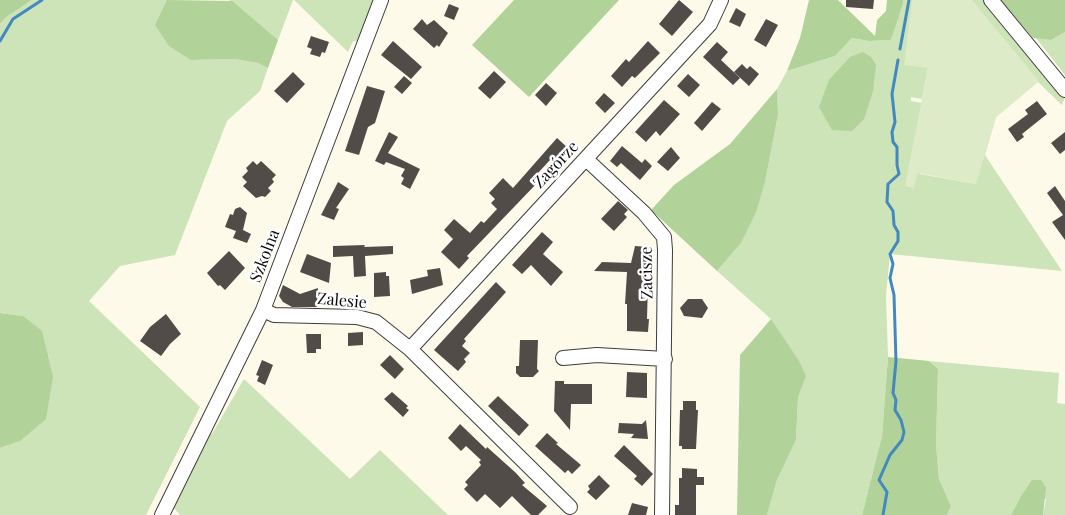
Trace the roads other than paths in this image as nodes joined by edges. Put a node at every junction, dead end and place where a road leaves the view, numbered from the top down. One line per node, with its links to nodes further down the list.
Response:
1 (381, 0): 6 (street, Szkolna)
2 (721, 0): 5 (street, Zagórze)
3 (991, 0): 4 (street)
4 (1065, 90)
5 (586, 158): 7 (street, Zagórze); 9 (street, Zacisze)
6 (263, 310): 7 (street, Zalesie); 11 (street, Szkolna)
7 (410, 348): 10 (street)
8 (563, 358): 9 (street)
9 (665, 359): 12 (street, Zacisze)
10 (570, 507)
11 (162, 515)
12 (662, 515)

